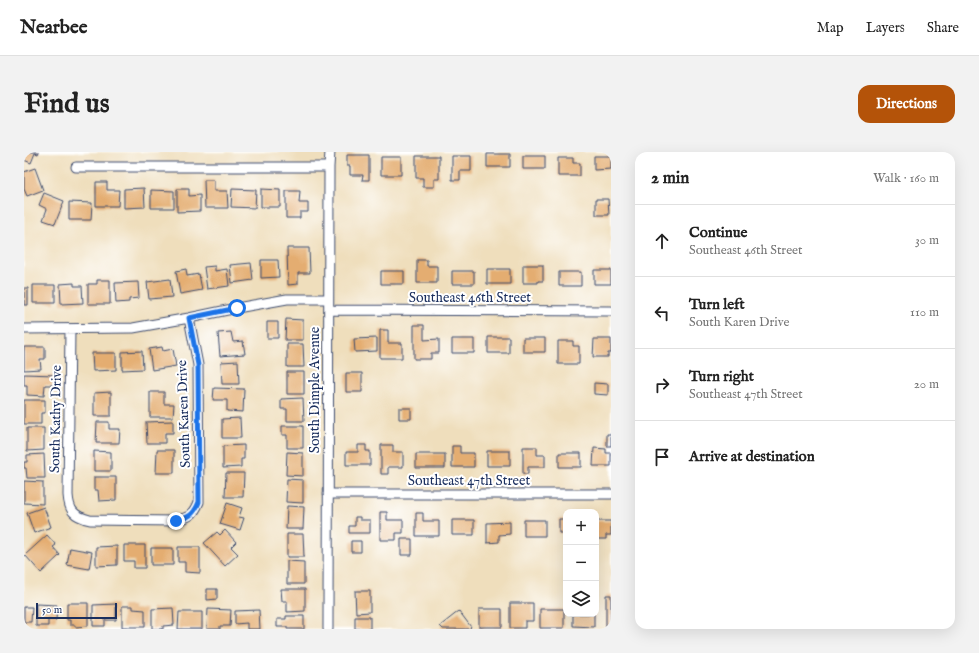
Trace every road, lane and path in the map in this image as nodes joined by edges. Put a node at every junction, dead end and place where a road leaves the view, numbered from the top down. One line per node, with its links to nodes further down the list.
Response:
1 (330, 152): 3 (street, South Dimple Avenue)
2 (76, 167): 3 (street)
3 (329, 167): 4 (street, South Dimple Avenue)
4 (328, 299): 5 (street, South Dimple Avenue); 7 (street)
5 (329, 310): 6 (street, Southeast 46th Street); 10 (street, South Dimple Avenue)
6 (611, 312)
7 (189, 318): 9 (street); 12 (street, South Karen Drive)
8 (24, 329): 9 (street)
9 (70, 329): 12 (street, South Kathy Drive)
10 (328, 494): 11 (street, Southeast 47th Street); 13 (street, South Dimple Avenue)
11 (611, 494)
12 (71, 510)
13 (328, 629)

